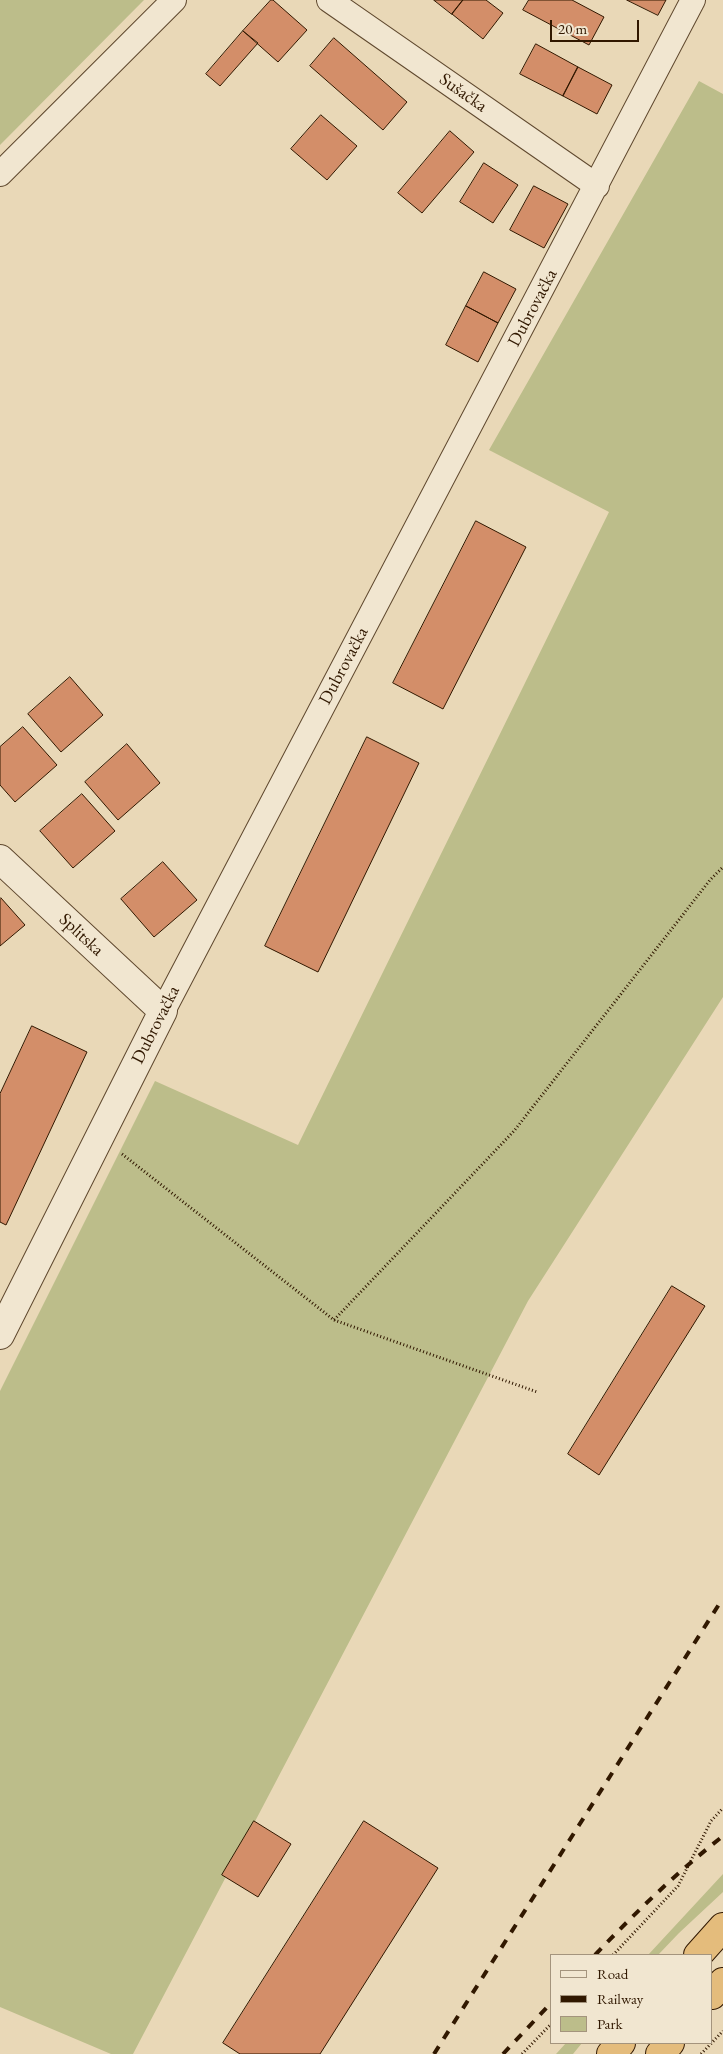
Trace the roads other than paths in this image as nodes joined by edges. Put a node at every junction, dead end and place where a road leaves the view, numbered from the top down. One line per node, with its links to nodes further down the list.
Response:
1 (174, 0): 4 (street)
2 (329, 0): 5 (street, Sušačka)
3 (693, 0): 5 (street, Dubrovačka)
4 (0, 174)
5 (597, 186): 7 (street, Dubrovačka)
6 (0, 859): 7 (street, Splitska)
7 (163, 1010): 8 (street, Dubrovačka)
8 (0, 1335)
9 (723, 1927): 10 (highway)
10 (699, 1954)
11 (723, 1982): 12 (highway)
12 (713, 1994)
13 (620, 2044): 15 (highway)
14 (669, 2044): 16 (highway)
15 (611, 2054)
16 (660, 2054)

